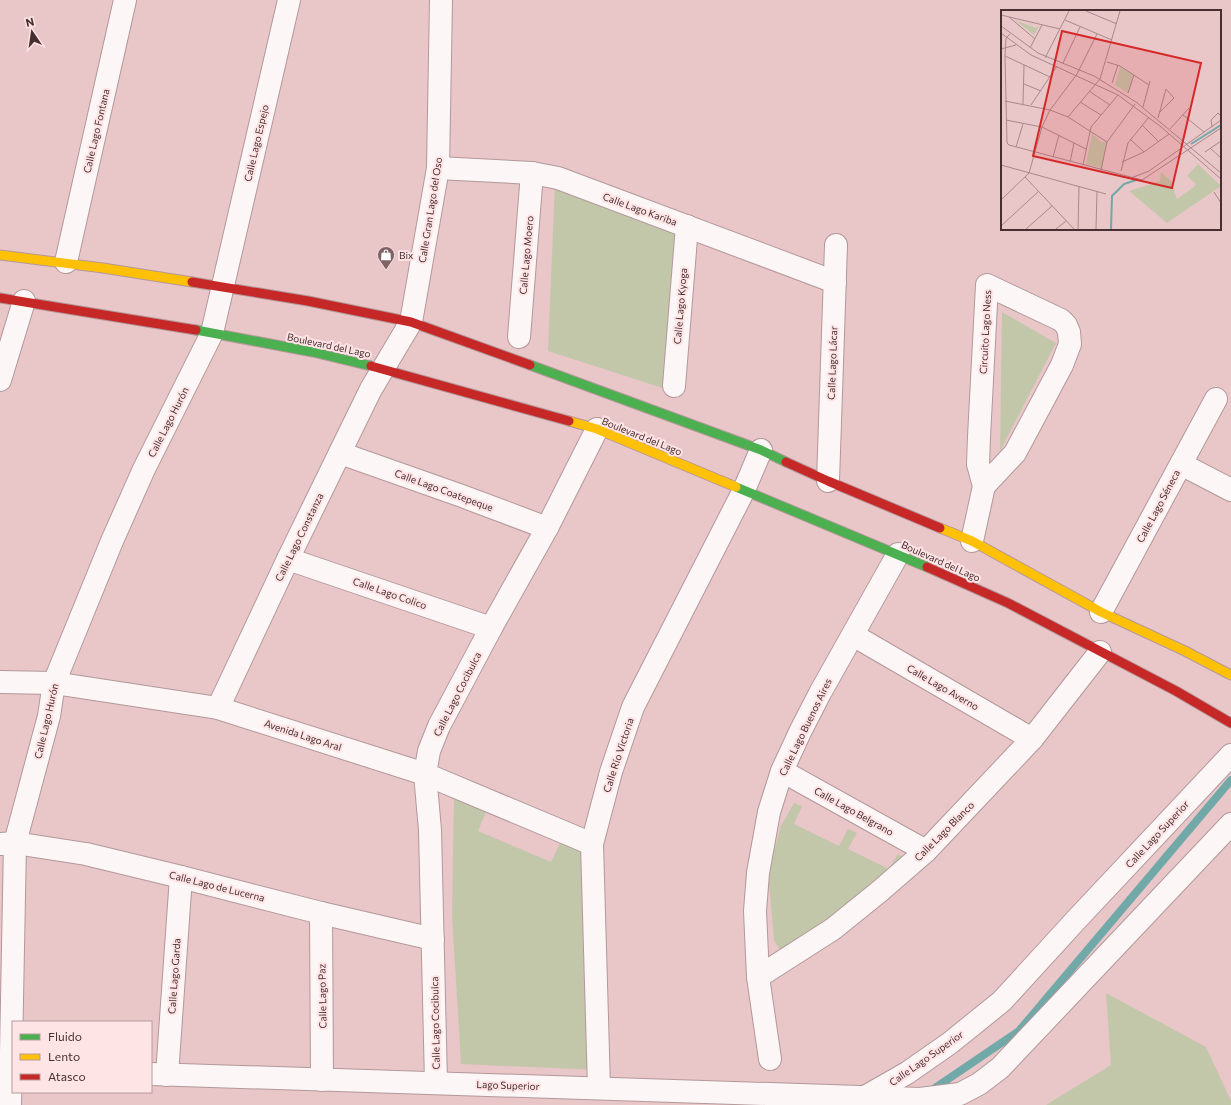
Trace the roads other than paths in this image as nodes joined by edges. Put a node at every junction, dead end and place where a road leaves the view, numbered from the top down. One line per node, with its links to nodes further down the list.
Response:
1 (125, 0): 9 (street, Calle Lago Fontana)
2 (289, 0): 11 (street, Calle Lago Espejo)
3 (441, 0): 4 (street, Calle Gran Lago del Oso)
4 (438, 168): 5 (street, Calle Lago Kariba); 14 (street, Calle Gran Lago del Oso)
5 (532, 173): 6 (street, Calle Lago Kariba); 16 (street, Calle Lago Moero)
6 (687, 226): 10 (street, Calle Lago Kariba); 19 (street, Calle Lago Kyoga)
7 (836, 245): 10 (street, Calle Lago Lácar)
8 (0, 255): 9 (street)
9 (66, 262): 11 (street)
10 (835, 282): 25 (street, Calle Lago Lácar)
11 (223, 287): 14 (street); 15 (street, Calle Lago Espejo)
12 (0, 298): 13 (street, Boulevard del Lago)
13 (24, 301): 15 (street, Boulevard del Lago); 18 (street)
14 (411, 322): 17 (street, Calle Lago Constanza); 22 (street)
15 (212, 332): 17 (street, Boulevard del Lago); 39 (street, Calle Lago Hurón)
16 (519, 337)
17 (383, 369): 21 (street, Boulevard del Lago); 23 (street, Calle Lago Constanza)
18 (0, 380)
19 (674, 386)
20 (1216, 399): 24 (street, Calle Lago Séneca)
21 (598, 429): 27 (street, Boulevard del Lago); 29 (street, Calle Lago Cocibulca)
22 (761, 450): 25 (street); 27 (street, Calle Río Victoria)
23 (340, 453): 29 (street, Calle Lago Coatepeque); 32 (street, Calle Lago Constanza)
24 (1181, 464): 28 (street); 33 (street, Calle Lago Séneca)
25 (828, 481): 30 (street)
26 (984, 486): 26 (street, Circuito Lago Ness); 30 (street, Circuito Lago Ness)
27 (744, 490): 31 (street, Boulevard del Lago); 48 (street, Calle Río Victoria)
28 (1231, 490)
29 (548, 528): 34 (street, Calle Lago Cocibulca)
30 (972, 541): 33 (street)
31 (898, 554): 35 (street, Calle Lago Buenos Aires); 36 (street, Boulevard del Lago)
32 (288, 559): 34 (street, Calle Lago Colico); 40 (street, Calle Lago Constanza)
33 (1101, 612): 37 (street)
34 (492, 628): 45 (street, Calle Lago Cocibulca)
35 (853, 635): 42 (street, Calle Lago Averno); 44 (street, Calle Lago Buenos Aires)
36 (1100, 652): 41 (street, Boulevard del Lago); 42 (street, Calle Lago Blanco)
37 (1231, 675)
38 (0, 682): 39 (street, Avenida Lago Aral)
39 (54, 683): 40 (street, Avenida Lago Aral); 47 (street, Calle Lago Hurón)
40 (218, 708): 45 (street, Avenida Lago Aral)
41 (1231, 723)
42 (1032, 739): 49 (street, Calle Lago Blanco)
43 (1231, 755): 60 (street, Calle Lago Superior)
44 (782, 770): 49 (street, Calle Lago Belgrano); 53 (street, Calle Lago Buenos Aires)
45 (425, 774): 48 (street, Avenida Lago Aral); 52 (street, Calle Lago Cocibulca)
46 (1231, 824): 60 (street, Calle Lago Superior)
47 (8, 843): 50 (street, Calle Lago de Lucerna); 55 (street, Calle Lago Hurón)
48 (592, 844): 59 (street, Calle Río Victoria)
49 (926, 851): 53 (street, Calle Lago Blanco)
50 (181, 876): 51 (street, Calle Lago de Lucerna); 56 (street, Calle Lago Garda)
51 (321, 913): 52 (street, Calle Lago de Lucerna); 57 (street, Calle Lago Paz)
52 (433, 940): 58 (street, Calle Lago Cocibulca)
53 (758, 977): 54 (street, Calle Lago Buenos Aires)
54 (770, 1059)
55 (8, 1068): 61 (street, Calle Lago Hurón)
56 (159, 1074): 57 (street, Lago Superior)
57 (322, 1080): 58 (street, Lago Superior)
58 (436, 1083): 59 (street, Lago Superior)
59 (599, 1088): 60 (street, Lago Superior)
60 (865, 1098)
61 (10, 1105)

